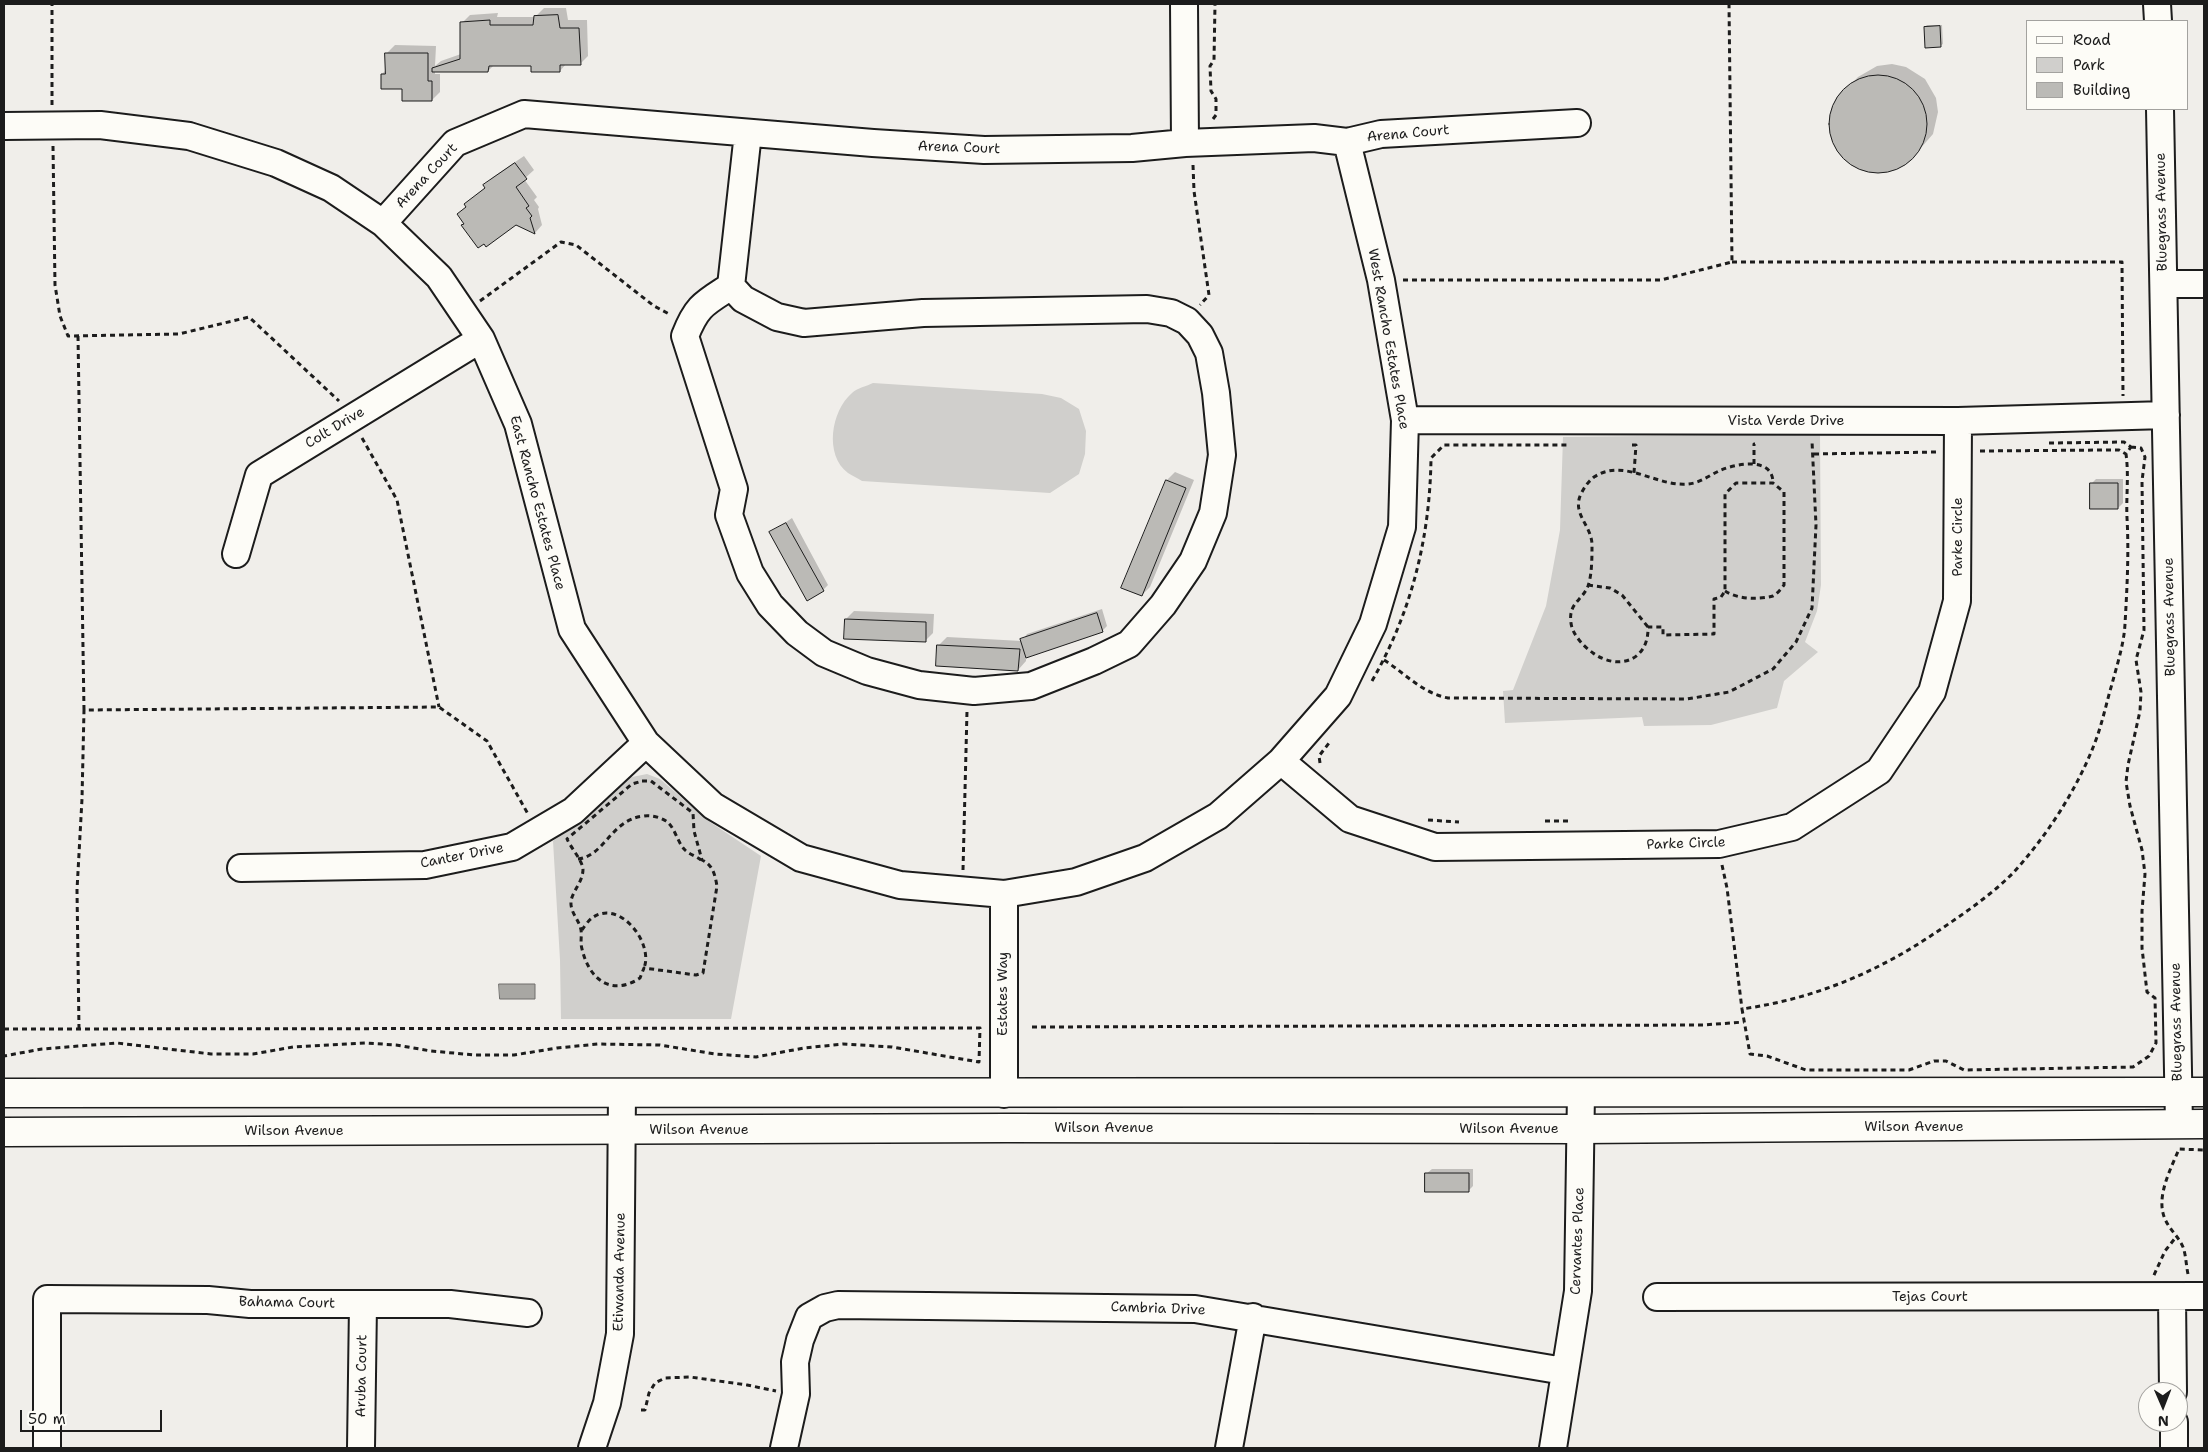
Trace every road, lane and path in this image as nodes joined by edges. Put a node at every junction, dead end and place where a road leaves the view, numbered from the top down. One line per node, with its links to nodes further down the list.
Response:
1 (52, 4): 9 (path)
2 (1184, 4): 12 (street)
3 (1729, 4): 14 (path)
4 (2157, 4): 5 (street)
5 (2158, 20)
6 (2160, 110): 16 (street, Bluegrass Avenue)
7 (1577, 123): 11 (street, Arena Court)
8 (4, 126): 9 (street, East Rancho Estates Place)
9 (52, 126): 13 (street, East Rancho Estates Place); 21 (path)
10 (748, 133): 12 (street, Arena Court); 13 (street, Arena Court); 18 (street)
11 (1347, 142): 12 (street, Arena Court); 15 (street, West Rancho Estates Place)
12 (1185, 143)
13 (383, 223): 19 (street, East Rancho Estates Place)
14 (1732, 262): 15 (path); 23 (path)
15 (1381, 280): 26 (street, West Rancho Estates Place)
16 (2164, 284): 17 (street); 24 (street, Bluegrass Avenue)
17 (2204, 284)
18 (732, 286): 20 (street); 38 (street)
19 (464, 313): 20 (path); 22 (street, East Rancho Estates Place)
20 (689, 326): 38 (street)
21 (78, 336): 25 (path); 40 (path)
22 (482, 339): 25 (street, Colt Drive); 41 (street, East Rancho Estates Place)
23 (2124, 416): 24 (street, Vista Verde Drive); 27 (street, Vista Verde Drive); 28 (path)
24 (2166, 416): 57 (street, Bluegrass Avenue)
25 (351, 418): 34 (street, Colt Drive); 39 (path)
26 (1405, 420): 27 (street, Vista Verde Drive); 42 (street, West Rancho Estates Place)
27 (1958, 421): 42 (street, Parke Circle)
28 (2124, 442)
29 (1578, 445): 31 (path)
30 (1626, 445): 32 (path)
31 (1814, 454)
32 (1634, 473): 33 (path); 35 (path)
33 (1773, 482): 36 (path); 36 (path)
34 (236, 554)
35 (1588, 585): 37 (path); 37 (path)
36 (1725, 591): 37 (path)
37 (1648, 627)
38 (968, 691): 47 (path)
39 (439, 707): 40 (path); 43 (path)
40 (84, 710): 54 (path)
41 (646, 743): 43 (street, Canter Drive); 47 (street, East Rancho Estates Place)
42 (1281, 761): 48 (street, West Rancho Estates Place)
43 (538, 832): 46 (street, Canter Drive)
44 (578, 859): 45 (path); 45 (path); 49 (path)
45 (702, 860): 50 (path)
46 (241, 868)
47 (962, 890): 48 (street, East Rancho Estates Place)
48 (1004, 894): 60 (street, Estates Way)
49 (581, 931): 50 (path); 50 (path)
50 (644, 968)
51 (1744, 1022): 51 (path); 52 (path)
52 (1032, 1027)
53 (4, 1029): 54 (path)
54 (79, 1029): 55 (path)
55 (4, 1056)
56 (1581, 1092): 57 (main road); 60 (main road); 63 (street, Cervantes Place)
57 (2191, 1092): 61 (street, Bluegrass Avenue)
58 (4, 1093): 59 (main road)
59 (622, 1093): 60 (main road); 62 (street, Etiwanda Avenue)
60 (1004, 1094)
61 (2191, 1124): 63 (main road, Wilson Avenue)
62 (623, 1130): 63 (main road, Wilson Avenue); 64 (main road, Wilson Avenue); 79 (street, Etiwanda Avenue)
63 (1582, 1130): 72 (street, Cervantes Place)
64 (4, 1132)
65 (2204, 1150): 66 (path)
66 (2176, 1237): 67 (path); 67 (path)
67 (2180, 1296): 68 (street, Tejas Court); 73 (street)
68 (1657, 1297)
69 (363, 1304): 70 (street, Bahama Court); 77 (street, Bahama Court); 78 (street, Aruba Court)
70 (528, 1313)
71 (1253, 1317): 72 (street, Cambria Drive); 74 (street, Cambria Drive); 81 (street)
72 (1564, 1371): 82 (street, Cervantes Place)
73 (2174, 1382)
74 (796, 1394): 75 (path); 80 (street)
75 (641, 1410)
76 (2174, 1432): 83 (street)
77 (47, 1448)
78 (361, 1448)
79 (592, 1448)
80 (784, 1448)
81 (1229, 1448)
82 (1553, 1448)
83 (2174, 1448)

